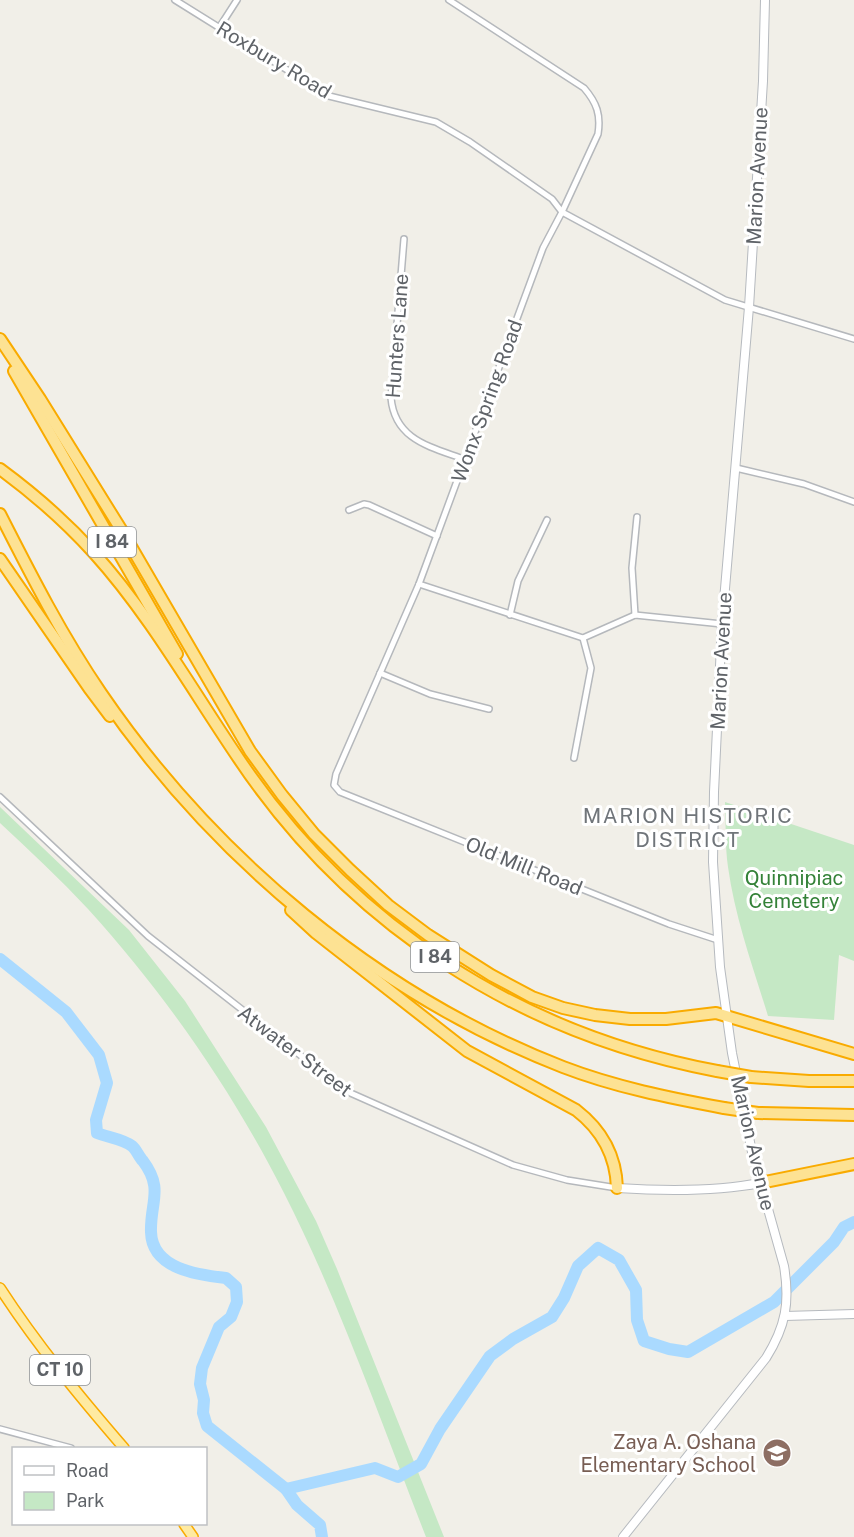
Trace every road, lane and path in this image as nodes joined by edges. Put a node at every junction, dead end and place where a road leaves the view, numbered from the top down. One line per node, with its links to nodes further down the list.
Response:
1 (175, 0): 5 (street, Roxbury Road)
2 (237, 0): 5 (street)
3 (449, 0): 6 (street, Wonx Spring Road)
4 (765, 0): 8 (main road, Marion Avenue)
5 (219, 28): 6 (street, Roxbury Road)
6 (562, 212): 8 (street); 12 (street, Wonx Spring Road)
7 (404, 239): 12 (street, Hunters Lane)
8 (749, 307): 10 (street); 13 (main road, Marion Avenue)
9 (0, 339): 36 (highway)
10 (854, 339)
11 (0, 346): 29 (highway, I 84)
12 (466, 460): 20 (street, Wonx Spring Road)
13 (736, 468): 15 (street); 25 (main road, Marion Avenue)
14 (0, 470): 29 (highway)
15 (854, 502)
16 (349, 510): 20 (street)
17 (0, 513): 30 (highway, I 84)
18 (637, 518): 24 (street)
19 (547, 520): 23 (street)
20 (436, 536): 22 (street, Wonx Spring Road)
21 (0, 559): 30 (highway)
22 (419, 584): 23 (street); 27 (street, Wonx Spring Road)
23 (510, 615): 26 (street)
24 (635, 615): 25 (street); 26 (street)
25 (722, 624): 35 (main road, Marion Avenue)
26 (583, 638): 31 (street)
27 (380, 673): 28 (street); 32 (street, Wonx Spring Road)
28 (489, 709)
29 (225, 737): 38 (highway, I 84, bridge)
30 (149, 756): 34 (highway, I 84)
31 (574, 758)
32 (334, 785): 35 (street, Old Mill Road)
33 (0, 797): 42 (street, Atwater Street)
34 (254, 870): 39 (highway, I 84, bridge); 42 (highway)
35 (718, 940): 36 (main road, Marion Avenue)
36 (726, 1015): 37 (highway); 41 (main road, Marion Avenue)
37 (854, 1054)
38 (854, 1081)
39 (854, 1115)
40 (854, 1164): 41 (highway)
41 (760, 1183): 42 (main road, Atwater Street); 45 (main road, Marion Avenue)
42 (617, 1188)
43 (0, 1288): 48 (highway, CT 10)
44 (854, 1314): 45 (main road)
45 (785, 1316): 49 (main road, Marion Avenue)
46 (0, 1429): 47 (street)
47 (64, 1447)
48 (122, 1447)
49 (623, 1537)

